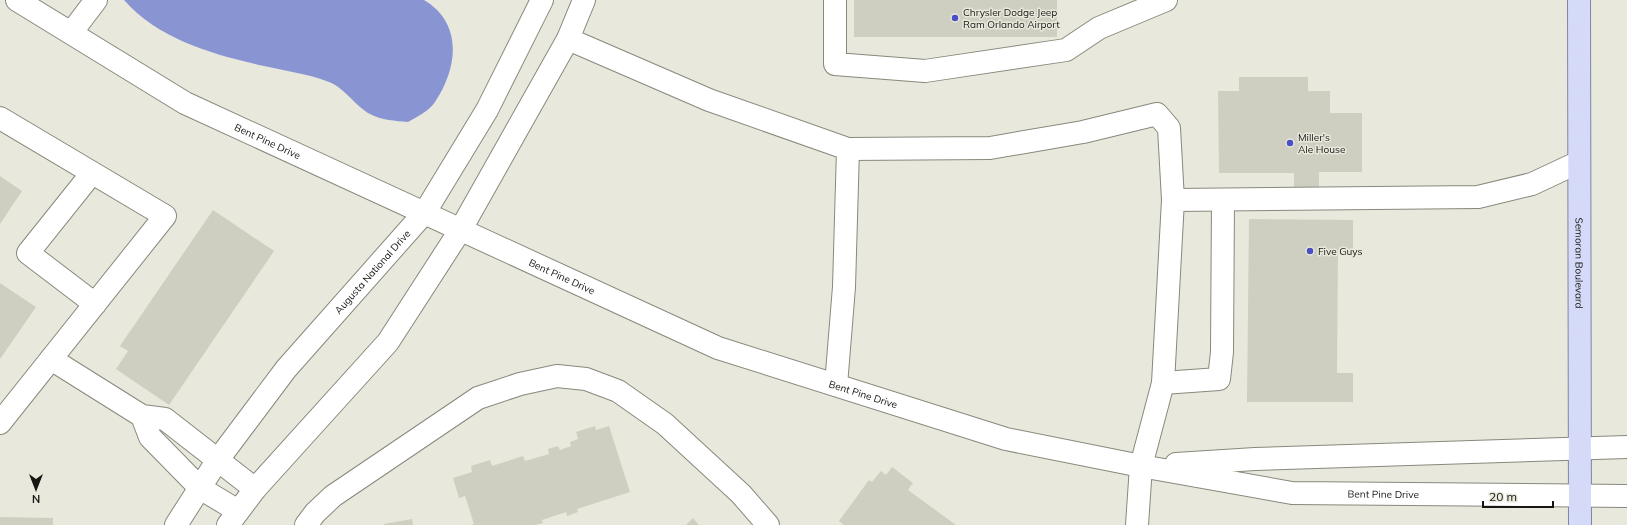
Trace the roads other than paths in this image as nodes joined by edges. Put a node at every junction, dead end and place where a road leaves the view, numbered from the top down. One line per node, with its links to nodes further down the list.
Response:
1 (17, 0): 8 (street, Bent Pine Drive)
2 (96, 0): 8 (street)
3 (542, 0): 16 (street, Augusta National Drive)
4 (584, 0): 9 (street)
5 (835, 0): 6 (street)
6 (1166, 0)
7 (1579, 0): 12 (main road, Semoran Boulevard)
8 (71, 33): 16 (street, Bent Pine Drive)
9 (568, 39): 11 (street); 17 (street)
10 (0, 118): 13 (street)
11 (848, 149): 14 (street); 21 (street)
12 (1579, 162): 15 (street); 24 (main road, Semoran Boulevard)
13 (92, 173): 18 (street); 18 (street)
14 (1174, 200): 15 (street); 20 (street)
15 (1223, 200): 20 (street)
16 (425, 212): 17 (street, Bent Pine Drive); 26 (street, Augusta National Drive)
17 (461, 229): 21 (street, Bent Pine Drive); 29 (street)
18 (95, 304): 19 (street)
19 (51, 359): 22 (street); 23 (street)
20 (1162, 383): 27 (street)
21 (836, 385): 27 (street, Bent Pine Drive)
22 (142, 416): 26 (street); 28 (street)
23 (0, 423)
24 (1579, 447): 25 (street, Bent Pine Drive); 27 (street, Bent Pine Drive); 31 (main road, Semoran Boulevard)
25 (1627, 447)
26 (217, 461): 28 (street, Augusta National Drive); 29 (street)
27 (1141, 466): 31 (street, Bent Pine Drive); 36 (street)
28 (200, 488): 32 (street); 33 (street, Augusta National Drive)
29 (255, 489): 32 (street)
30 (1627, 496): 31 (street, Bent Pine Drive)
31 (1579, 497): 37 (main road, Semoran Boulevard)
32 (233, 518)
33 (176, 525)
34 (306, 525): 35 (street)
35 (768, 525)
36 (1137, 525)
37 (1580, 525)

